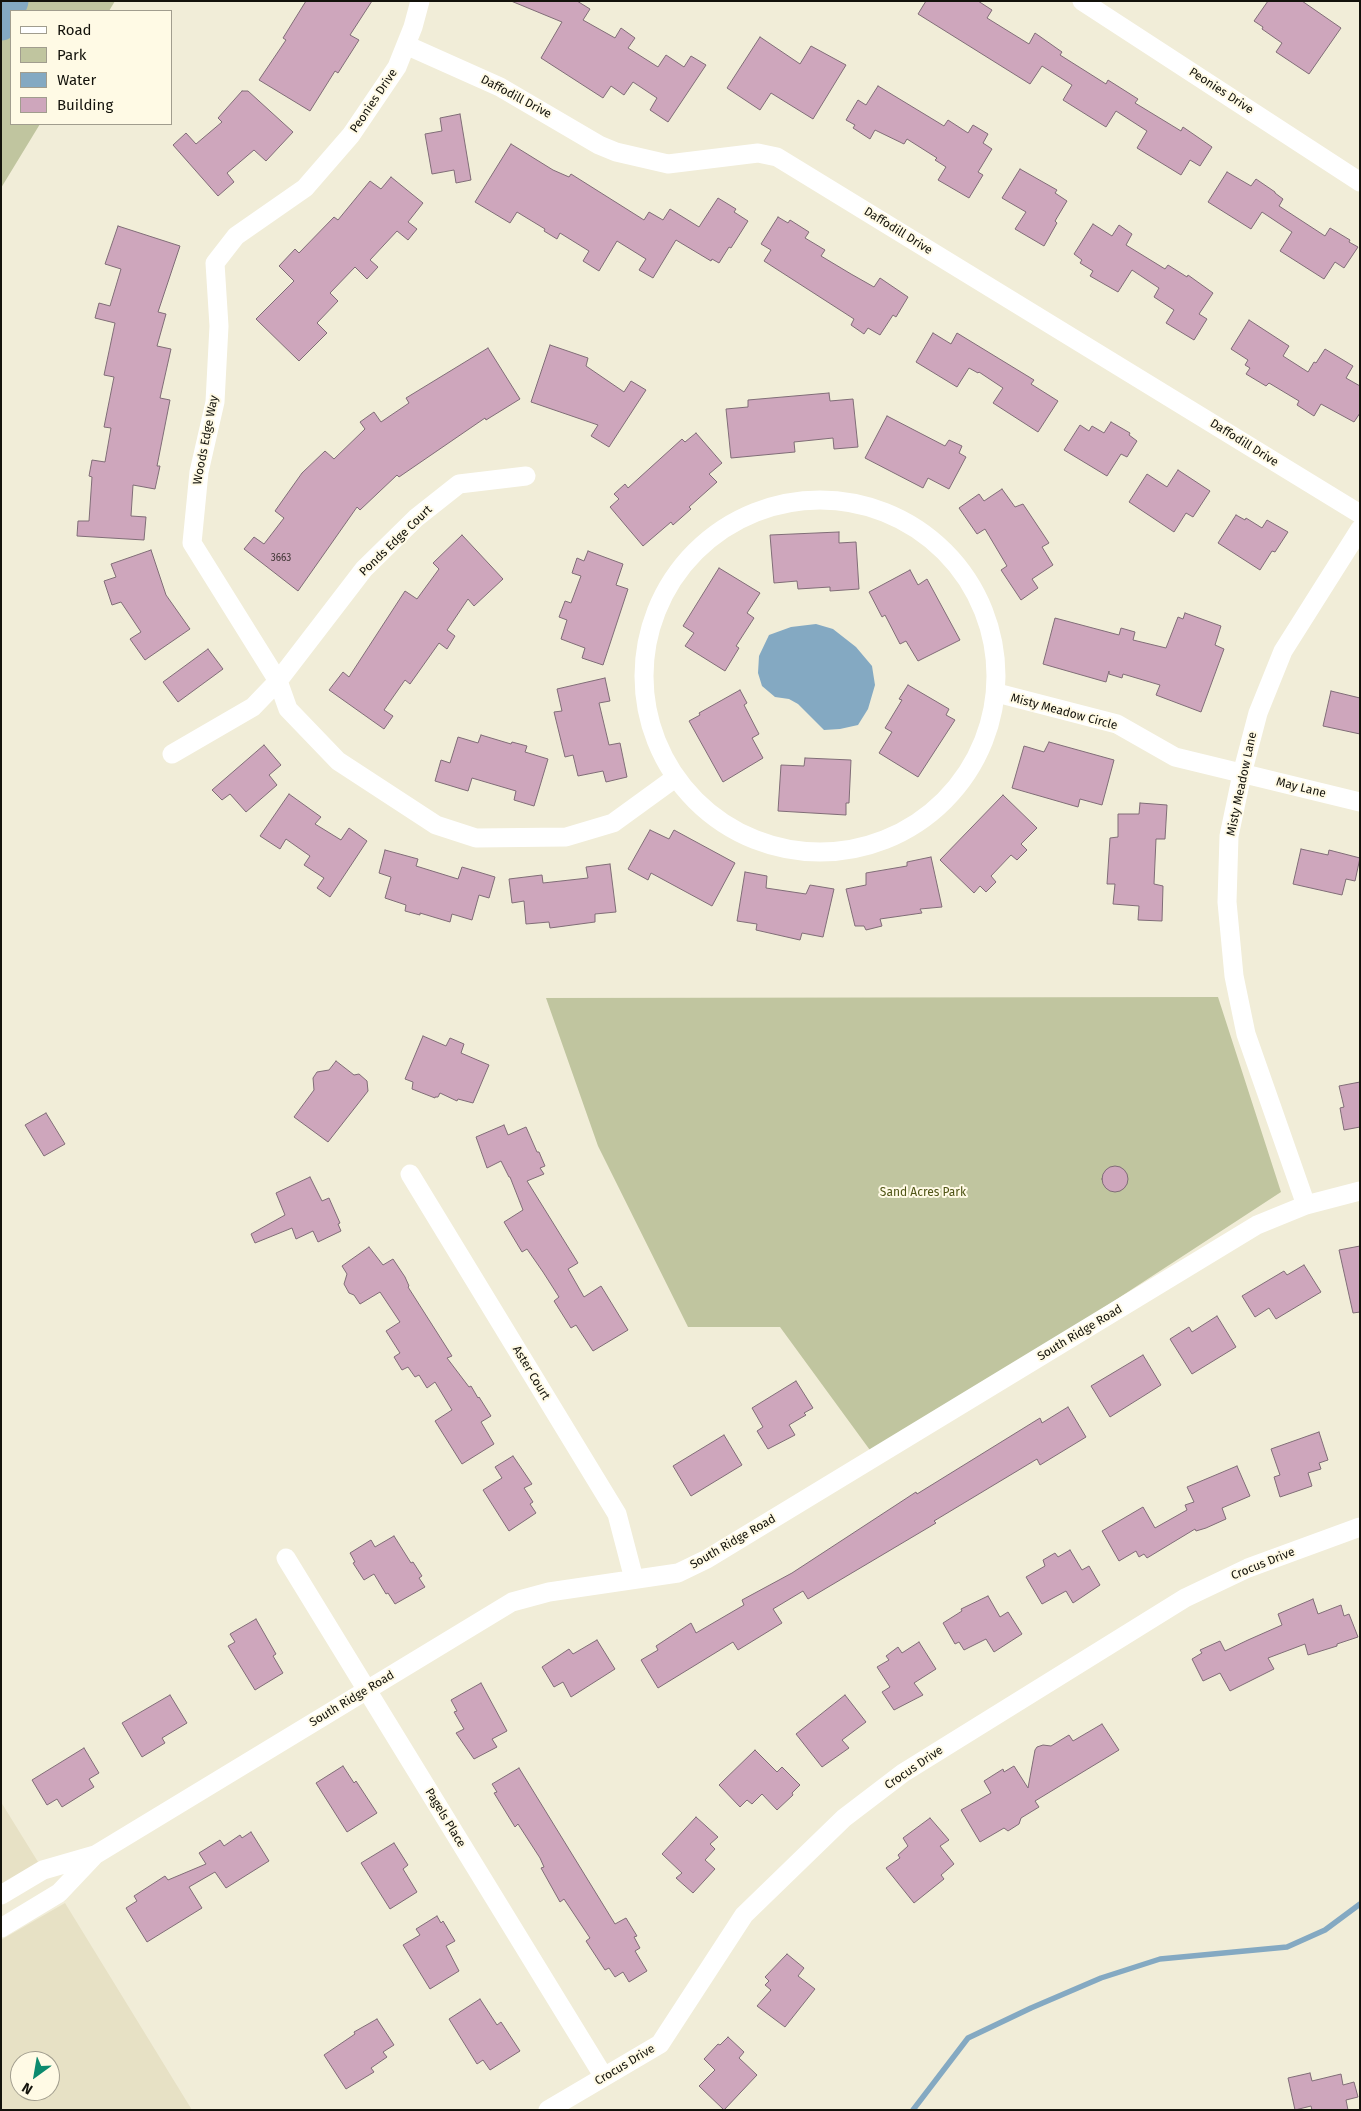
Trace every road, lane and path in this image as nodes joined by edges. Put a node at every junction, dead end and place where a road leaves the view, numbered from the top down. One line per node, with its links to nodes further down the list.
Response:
1 (420, 1): 3 (street, Peonies Drive)
2 (1082, 1): 4 (street, Peonies Drive)
3 (406, 45): 5 (street, Peonies Drive); 7 (street, Daffodill Drive)
4 (1360, 182)
5 (305, 188): 9 (street, Woods Edge Way)
6 (526, 476): 9 (street, Ponds Edge Court)
7 (1360, 514)
8 (1360, 529): 12 (street, Misty Meadow Lane)
9 (278, 681): 11 (street, Ponds Edge Court); 13 (street, Woods Edge Way)
10 (997, 693): 12 (street, Misty Meadow Circle); 13 (street, Misty Meadow Circle); 13 (street, Misty Meadow Circle)
11 (172, 754)
12 (1242, 774): 14 (street, May Lane); 17 (street, Misty Meadow Lane)
13 (675, 778)
14 (1360, 802)
15 (410, 1174): 20 (street, Aster Court)
16 (1360, 1191): 17 (street, South Ridge Road)
17 (1306, 1205): 20 (street, South Ridge Road)
18 (1360, 1527): 25 (street, Crocus Drive)
19 (286, 1558): 21 (street, Pagels Place)
20 (634, 1579): 21 (street, South Ridge Road)
21 (367, 1690): 22 (street, South Ridge Road); 25 (street, Pagels Place)
22 (95, 1855): 23 (street, South Ridge Road); 24 (street, South Ridge Road)
23 (1, 1895)
24 (1, 1928)
25 (604, 2077): 26 (street, Crocus Drive)
26 (548, 2110)

